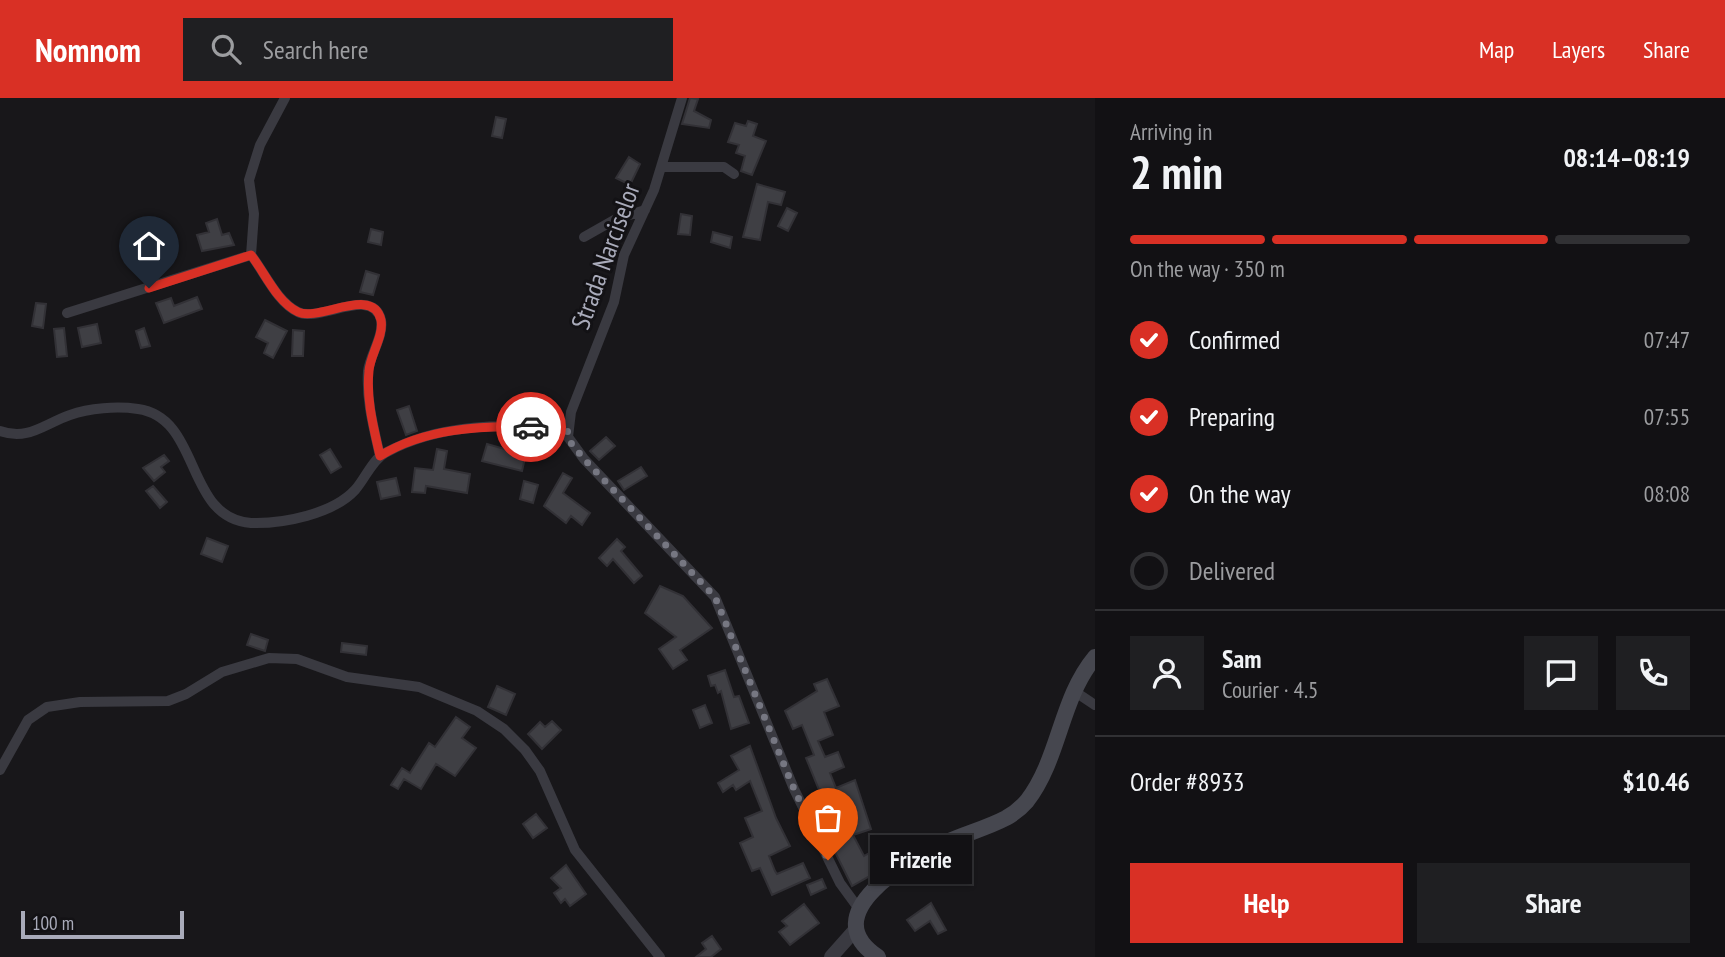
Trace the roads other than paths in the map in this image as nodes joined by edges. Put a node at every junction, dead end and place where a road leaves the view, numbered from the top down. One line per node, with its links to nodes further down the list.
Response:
1 (285, 98): 7 (street)
2 (682, 98): 3 (street, Strada Narciselor)
3 (661, 167): 4 (street); 5 (street, Strada Narciselor)
4 (734, 174)
5 (645, 210): 6 (street); 9 (street, Strada Narciselor)
6 (584, 237)
7 (251, 255): 8 (street); 11 (street)
8 (67, 313)
9 (567, 430): 11 (street); 16 (street)
10 (0, 431): 11 (street)
11 (380, 456)
12 (1095, 657): 13 (main road)
13 (1074, 691): 14 (street); 16 (main road)
14 (1095, 705)
15 (0, 770): 18 (street)
16 (859, 909): 17 (main road)
17 (855, 930): 19 (street); 20 (main road)
18 (660, 957)
19 (831, 957)
20 (878, 957)

